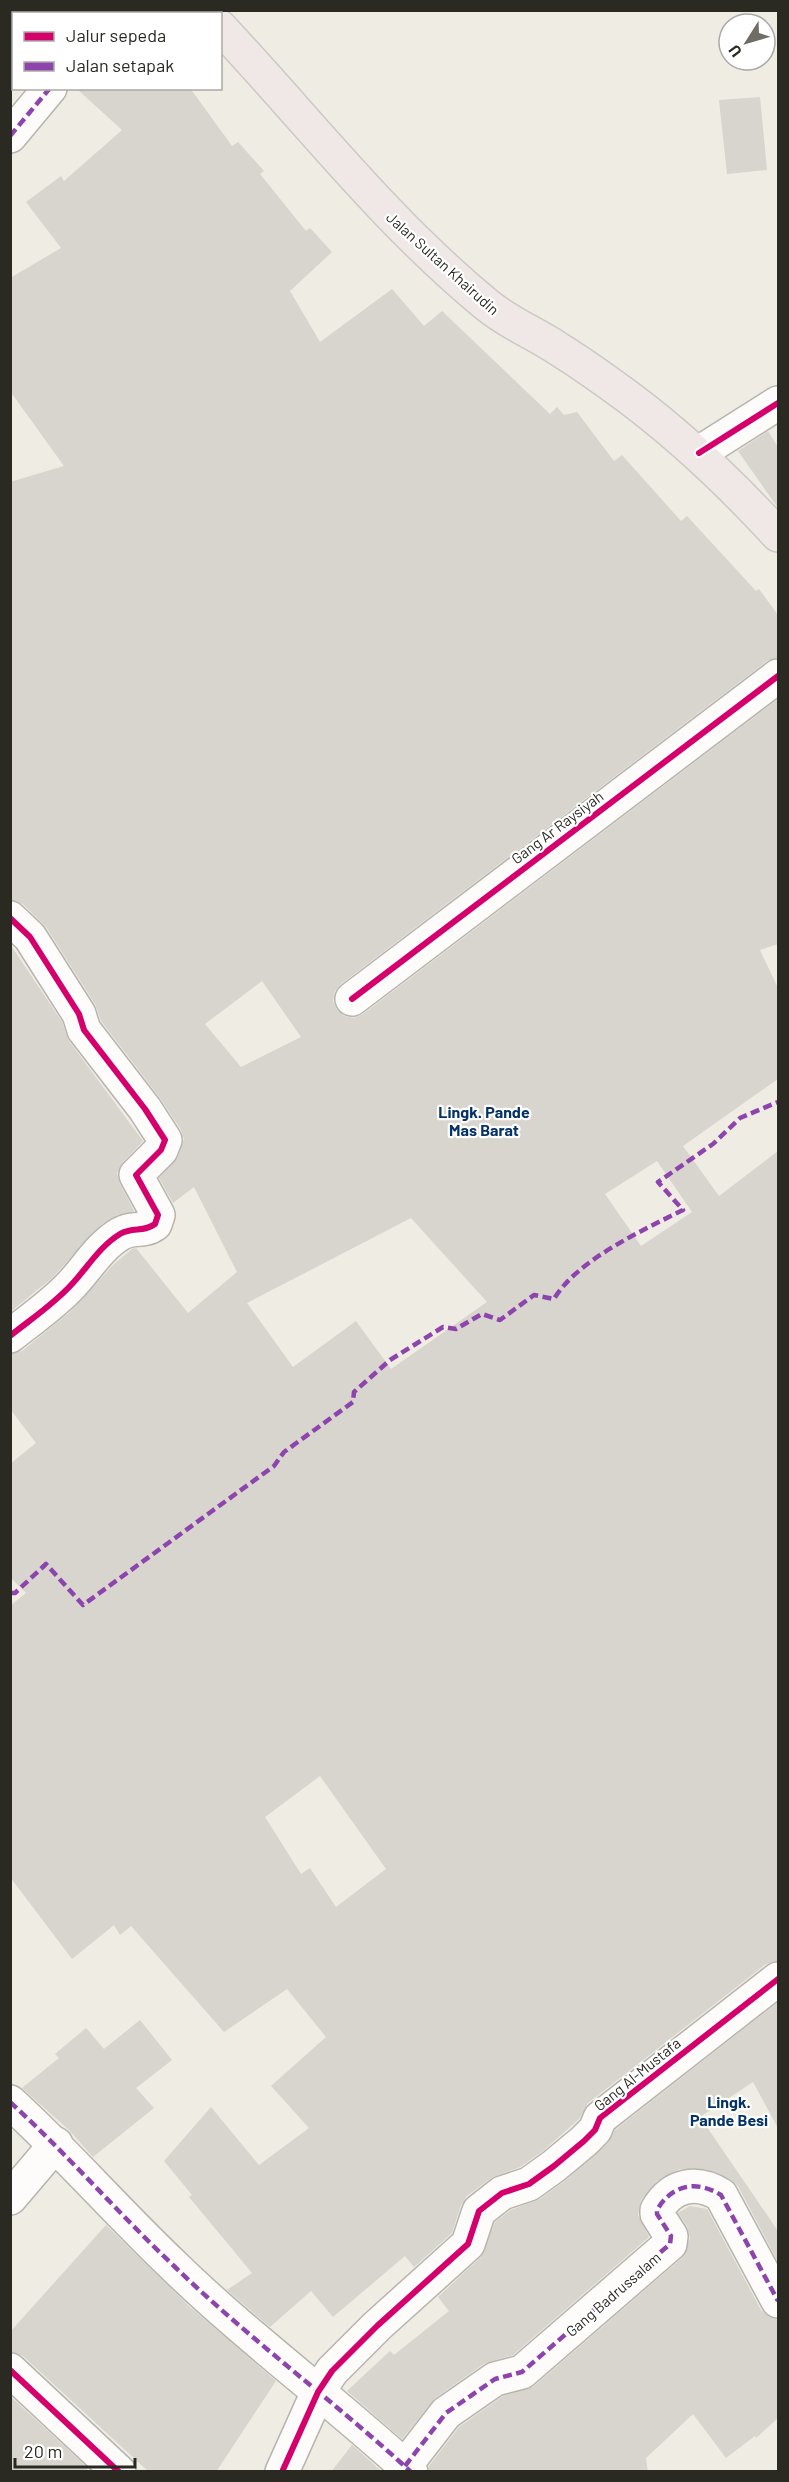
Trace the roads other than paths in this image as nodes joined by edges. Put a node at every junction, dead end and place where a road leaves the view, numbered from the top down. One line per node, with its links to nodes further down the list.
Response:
1 (222, 29): 5 (main road, Jalan Sultan Khairudin)
2 (48, 90): 3 (street)
3 (10, 136)
4 (778, 404): 5 (street)
5 (699, 453): 6 (main road, Jalan Sultan Khairudin)
6 (778, 535)
7 (778, 676): 9 (street, Gang Ar Raysiyah)
8 (10, 918): 10 (street)
9 (352, 999)
10 (10, 1336)
11 (778, 1979): 17 (street, Gang Al-Mustafa)
12 (10, 2102): 13 (street)
13 (56, 2144): 14 (street); 17 (street)
14 (10, 2198)
15 (778, 2301): 18 (street, Gang Badrussalam)
16 (10, 2370): 19 (street)
17 (318, 2392): 18 (street); 20 (street, Gang Al-Mustafa)
18 (408, 2469)
19 (119, 2472)
20 (282, 2472)

